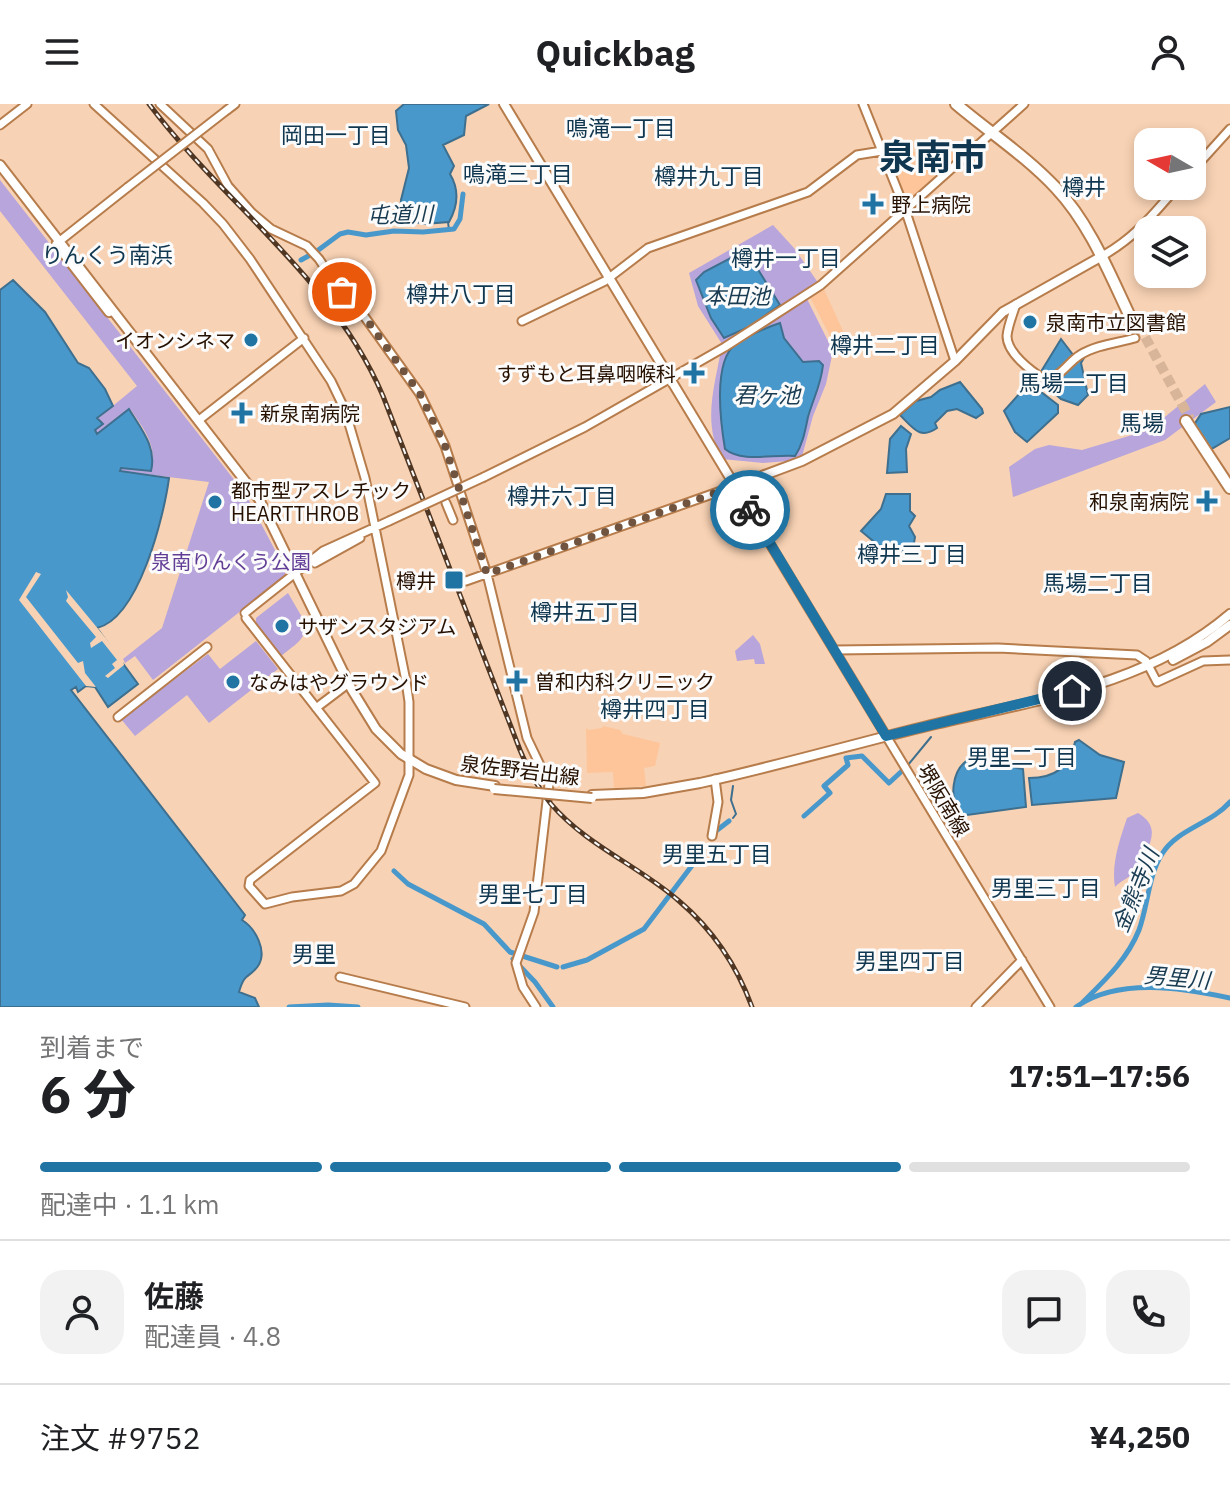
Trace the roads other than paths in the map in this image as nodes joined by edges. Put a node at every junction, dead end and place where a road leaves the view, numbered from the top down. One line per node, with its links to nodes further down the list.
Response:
1 (27, 104): 10 (street)
2 (94, 104): 25 (street)
3 (160, 104): 35 (street)
4 (235, 104): 19 (street, bridge)
5 (504, 104): 21 (main road)
6 (863, 104): 13 (street)
7 (956, 104): 12 (highway)
8 (963, 104): 12 (highway)
9 (1024, 104): 12 (street)
10 (0, 125)
11 (1230, 129): 14 (street)
12 (994, 132): 18 (street); 20 (highway)
13 (882, 151): 18 (street); 21 (street)
14 (1206, 156)
15 (0, 165): 19 (main road, 泉佐野岩出線)
16 (0, 173): 19 (main road, 泉佐野岩出線)
17 (1166, 200): 20 (street)
18 (905, 209): 26 (street); 27 (street)
19 (58, 242): 28 (main road, 泉佐野岩出線); 36 (main road, 泉佐野岩出線)
20 (1102, 256): 22 (main road); 24 (highway)
21 (610, 278): 23 (street); 27 (main road)
22 (1016, 303): 24 (street); 26 (main road)
23 (522, 321)
24 (1136, 330)
25 (304, 338): 28 (street); 34 (street)
26 (955, 361): 31 (main road)
27 (670, 377): 31 (main road); 34 (street, bridge)
28 (199, 420): 36 (main road, 泉佐野岩出線)
29 (1189, 422): 30 (highway)
30 (1229, 484)
31 (735, 486): 35 (street); 41 (street, 堺阪南線)
32 (446, 503): 33 (street)
33 (453, 520)
34 (375, 528): 36 (street); 48 (street)
35 (487, 574): 37 (street); 55 (street)
36 (295, 576): 44 (main road, 泉佐野岩出線); 45 (street); 48 (main road, 泉佐野岩出線)
37 (466, 581)
38 (1230, 614): 43 (main road, 泉佐野岩出線)
39 (1230, 625): 43 (main road, 泉佐野岩出線)
40 (207, 647): 46 (street)
41 (835, 650): 43 (street); 47 (street, 堺阪南線)
42 (1230, 660): 43 (street)
43 (1149, 669): 47 (main road, 泉佐野岩出線)
44 (345, 686): 45 (street); 48 (main road, 泉佐野岩出線)
45 (316, 708): 48 (street)
46 (118, 717)
47 (888, 739): 49 (main road, 泉佐野岩出線); 51 (street, 堺阪南線)
48 (410, 763): 49 (main road, 泉佐野岩出線, bridge)
49 (716, 782): 50 (street)
50 (712, 836)
51 (1022, 960): 53 (street, 堺阪南線); 56 (street)
52 (340, 977): 54 (street)
53 (1050, 1006)
54 (465, 1007)
55 (536, 1007)
56 (976, 1007)

